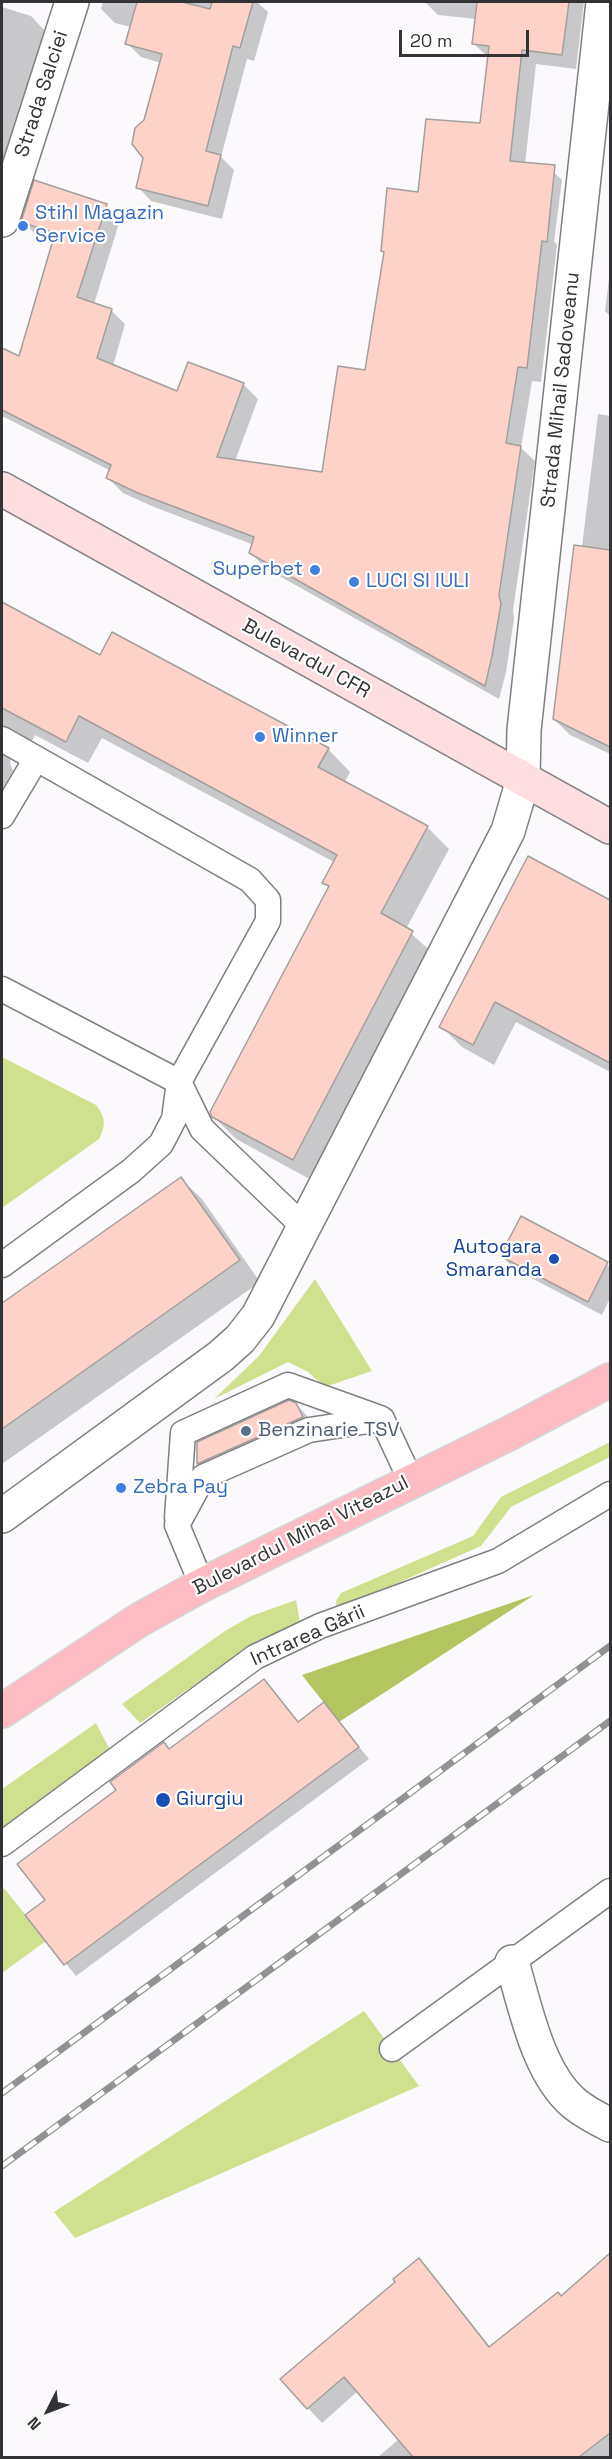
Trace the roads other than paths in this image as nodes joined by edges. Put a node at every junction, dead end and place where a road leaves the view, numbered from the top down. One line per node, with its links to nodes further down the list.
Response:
1 (72, 2): 3 (street, Strada Salciei)
2 (603, 2): 7 (street, Strada Mihail Sadoveanu)
3 (2, 220)
4 (2, 489): 7 (main road, Bulevardul CFR)
5 (2, 739): 6 (lane)
6 (36, 759): 8 (lane); 11 (lane)
7 (523, 780): 9 (main road, Bulevardul CFR); 12 (street, Strada Mihail Sadoveanu)
8 (2, 816)
9 (610, 827)
10 (2, 989): 11 (lane)
11 (179, 1082): 12 (lane); 13 (lane)
12 (305, 1228): 18 (street, Strada Mihail Sadoveanu)
13 (2, 1265)
14 (610, 1380): 16 (main road, Bulevardul Mihai Viteazul)
15 (382, 1419): 16 (lane); 19 (lane); 19 (lane)
16 (411, 1481): 20 (main road, Bulevardul Mihai Viteazul)
17 (610, 1494): 22 (lane, Intrarea Gării)
18 (2, 1516)
19 (177, 1525): 20 (lane)
20 (202, 1585): 21 (main road, Bulevardul Mihai Viteazul)
21 (2, 1711)
22 (2, 1844)
23 (610, 1891): 24 (lane)
24 (512, 1962): 25 (lane); 26 (street)
25 (392, 2049)
26 (610, 2125)

